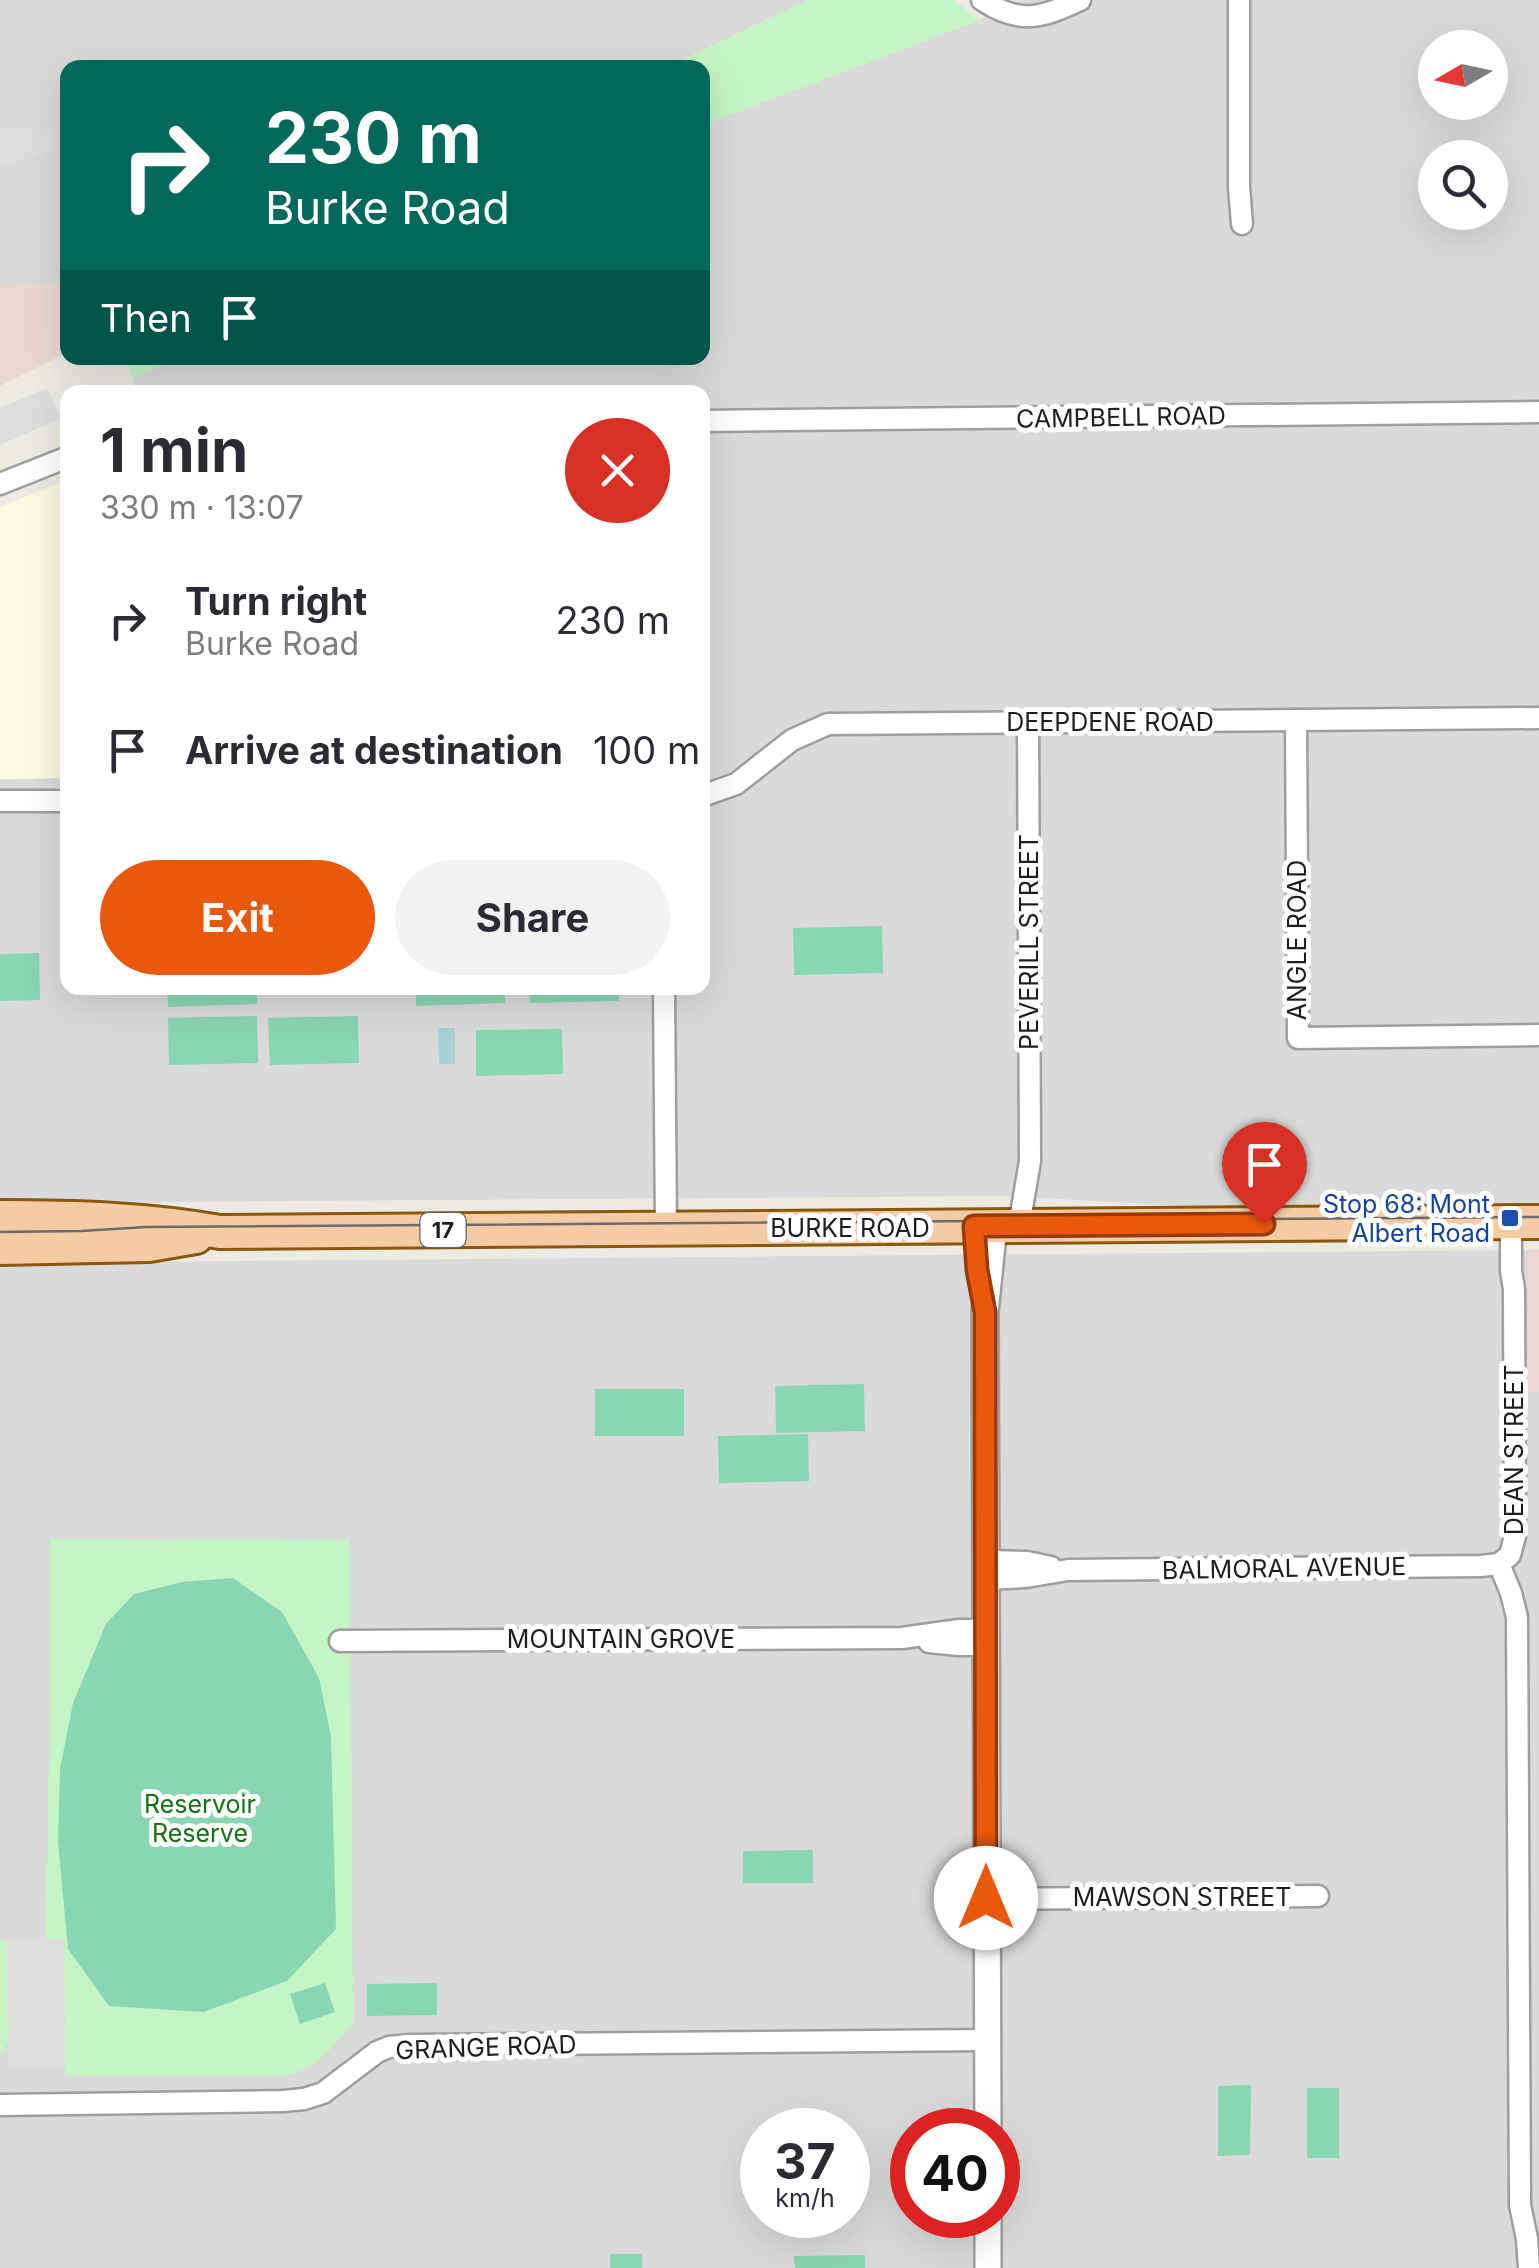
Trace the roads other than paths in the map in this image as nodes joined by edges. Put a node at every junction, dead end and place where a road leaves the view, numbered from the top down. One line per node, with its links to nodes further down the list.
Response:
1 (1080, 0): 3 (street)
2 (1239, 0): 4 (street)
3 (990, 5)
4 (1242, 224)
5 (1539, 412): 6 (street, CAMPBELL ROAD)
6 (710, 421)
7 (60, 460): 8 (street)
8 (0, 484)
9 (1539, 718): 10 (street, DEEPDENE ROAD)
10 (1296, 720): 11 (street, DEEPDENE ROAD); 16 (street, ANGLE ROAD)
11 (1028, 722): 12 (street, DEEPDENE ROAD); 19 (street, PEVERILL STREET)
12 (710, 793)
13 (0, 801): 14 (street)
14 (60, 801)
15 (664, 995): 20 (street)
16 (1539, 1035)
17 (0, 1217): 21 (main road, BURKE ROAD / 17)
18 (1525, 1222): 19 (main road, BURKE ROAD / 17); 23 (street, DEAN STREET)
19 (1008, 1226): 20 (main road, BURKE ROAD / 17); 24 (street)
20 (666, 1229): 21 (main road, BURKE ROAD / 17)
21 (220, 1232): 22 (main road, BURKE ROAD / 17)
22 (0, 1248)
23 (1499, 1564): 24 (street, BALMORAL AVENUE); 34 (street, DEAN STREET)
24 (986, 1570): 25 (street)
25 (985, 1637): 26 (street, MOUNTAIN GROVE); 28 (street)
26 (340, 1640)
27 (1318, 1896): 28 (street, MAWSON STREET)
28 (986, 1898): 29 (street)
29 (988, 2040): 30 (street, GRANGE ROAD); 31 (street)
30 (0, 2105)
31 (988, 2108)
32 (988, 2238): 33 (street)
33 (988, 2268)
34 (1528, 2268)

